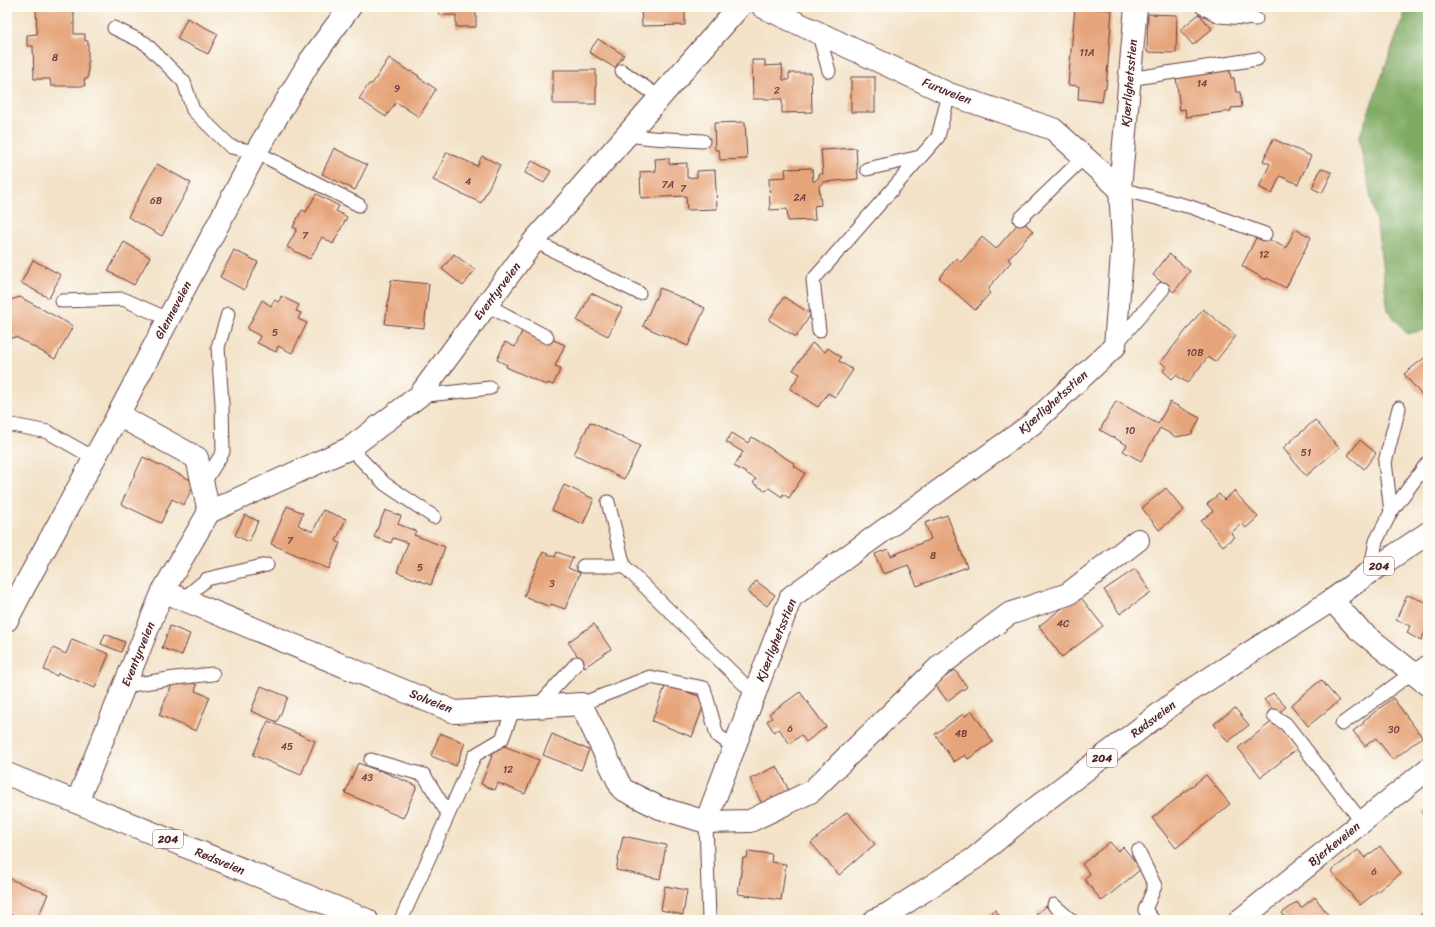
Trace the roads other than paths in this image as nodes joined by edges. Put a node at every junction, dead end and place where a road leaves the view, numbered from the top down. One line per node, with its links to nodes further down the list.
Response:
1 (350, 7): 17 (main road, Glenneveien)
2 (739, 7): 14 (main road, Eventyrveien)
3 (763, 7): 8 (main road, Furuveien)
4 (1136, 7): 12 (main road, Kjærlighetsstien)
5 (1202, 7): 6 (lane)
6 (1256, 19)
7 (114, 28): 17 (lane)
8 (818, 32): 10 (lane); 13 (main road, Furuveien)
9 (1257, 59): 12 (lane)
10 (829, 70)
11 (622, 71): 14 (lane)
12 (1129, 79): 21 (main road, Kjærlighetsstien)
13 (949, 94): 18 (lane); 19 (main road, Furuveien)
14 (659, 97): 15 (main road, Eventyrveien)
15 (627, 135): 16 (lane); 25 (main road, Eventyrveien)
16 (703, 141)
17 (256, 152): 22 (lane); 31 (main road, Glenneveien)
18 (920, 157): 20 (lane); 32 (lane)
19 (1084, 157): 21 (main road, Furuveien); 23 (lane)
20 (867, 168)
21 (1120, 189): 24 (lane); 34 (main road, Kjærlighetsstien)
22 (359, 205)
23 (1020, 219)
24 (1265, 234)
25 (534, 241): 27 (lane); 29 (main road, Eventyrveien)
26 (1163, 289): 34 (lane)
27 (640, 292)
28 (62, 301): 31 (lane)
29 (487, 305): 33 (lane); 36 (main road, Eventyrveien)
30 (228, 314): 43 (lane)
31 (168, 319): 38 (main road, Glenneveien)
32 (819, 331)
33 (547, 336)
34 (1115, 346): 63 (main road, Kjærlighetsstien)
35 (490, 388): 36 (lane)
36 (419, 396): 40 (main road, Eventyrveien)
37 (1399, 408): 46 (lane)
38 (118, 415): 41 (main road, Glenneveien); 43 (main road)
39 (7, 424): 41 (lane)
40 (350, 448): 45 (main road, Eventyrveien); 47 (lane)
41 (94, 458): 54 (main road, Glenneveien)
42 (1428, 462): 46 (lane)
43 (202, 484): 45 (main road)
44 (608, 502): 52 (lane)
45 (209, 512): 55 (main road, Eventyrveien)
46 (1391, 512): 53 (lane)
47 (434, 517)
48 (1428, 533): 53 (main road, 204)
49 (1138, 540): 75 (main road)
50 (267, 565): 56 (lane)
51 (584, 566): 52 (lane)
52 (624, 566): 63 (lane)
53 (1370, 572): 57 (main road, 204)
54 (15, 583): 58 (main road, Glenneveien)
55 (163, 591): 56 (main road, Solveien); 62 (main road, Eventyrveien)
56 (183, 599): 66 (main road, Solveien)
57 (1332, 600): 60 (main road); 82 (main road, Rødsveien / 204)
58 (7, 620)
59 (577, 663): 65 (lane)
60 (1423, 673): 68 (lane)
61 (213, 674): 62 (lane)
62 (125, 686): 73 (main road, Eventyrveien)
63 (754, 694): 69 (main road, Kjærlighetsstien)
64 (581, 704): 65 (main road, Solveien); 69 (lane); 75 (main road)
65 (536, 707): 66 (main road, Solveien)
66 (514, 708): 74 (lane)
67 (1274, 716): 76 (lane)
68 (1342, 724)
69 (734, 747): 75 (main road, Kjærlighetsstien)
70 (371, 760): 74 (lane)
71 (1428, 768): 76 (main road, Bjerkeveien)
72 (7, 774): 73 (main road, Rødsveien / 204)
73 (77, 802): 79 (main road, Rødsveien / 204)
74 (448, 814): 80 (lane)
75 (706, 822): 81 (lane)
76 (1362, 822): 85 (main road, Bjerkeveien)
77 (1138, 851): 84 (lane)
78 (1054, 905): 83 (lane)
79 (361, 919)
80 (401, 920)
81 (709, 920)
82 (875, 920)
83 (1071, 920)
84 (1153, 920)
85 (1240, 920)

